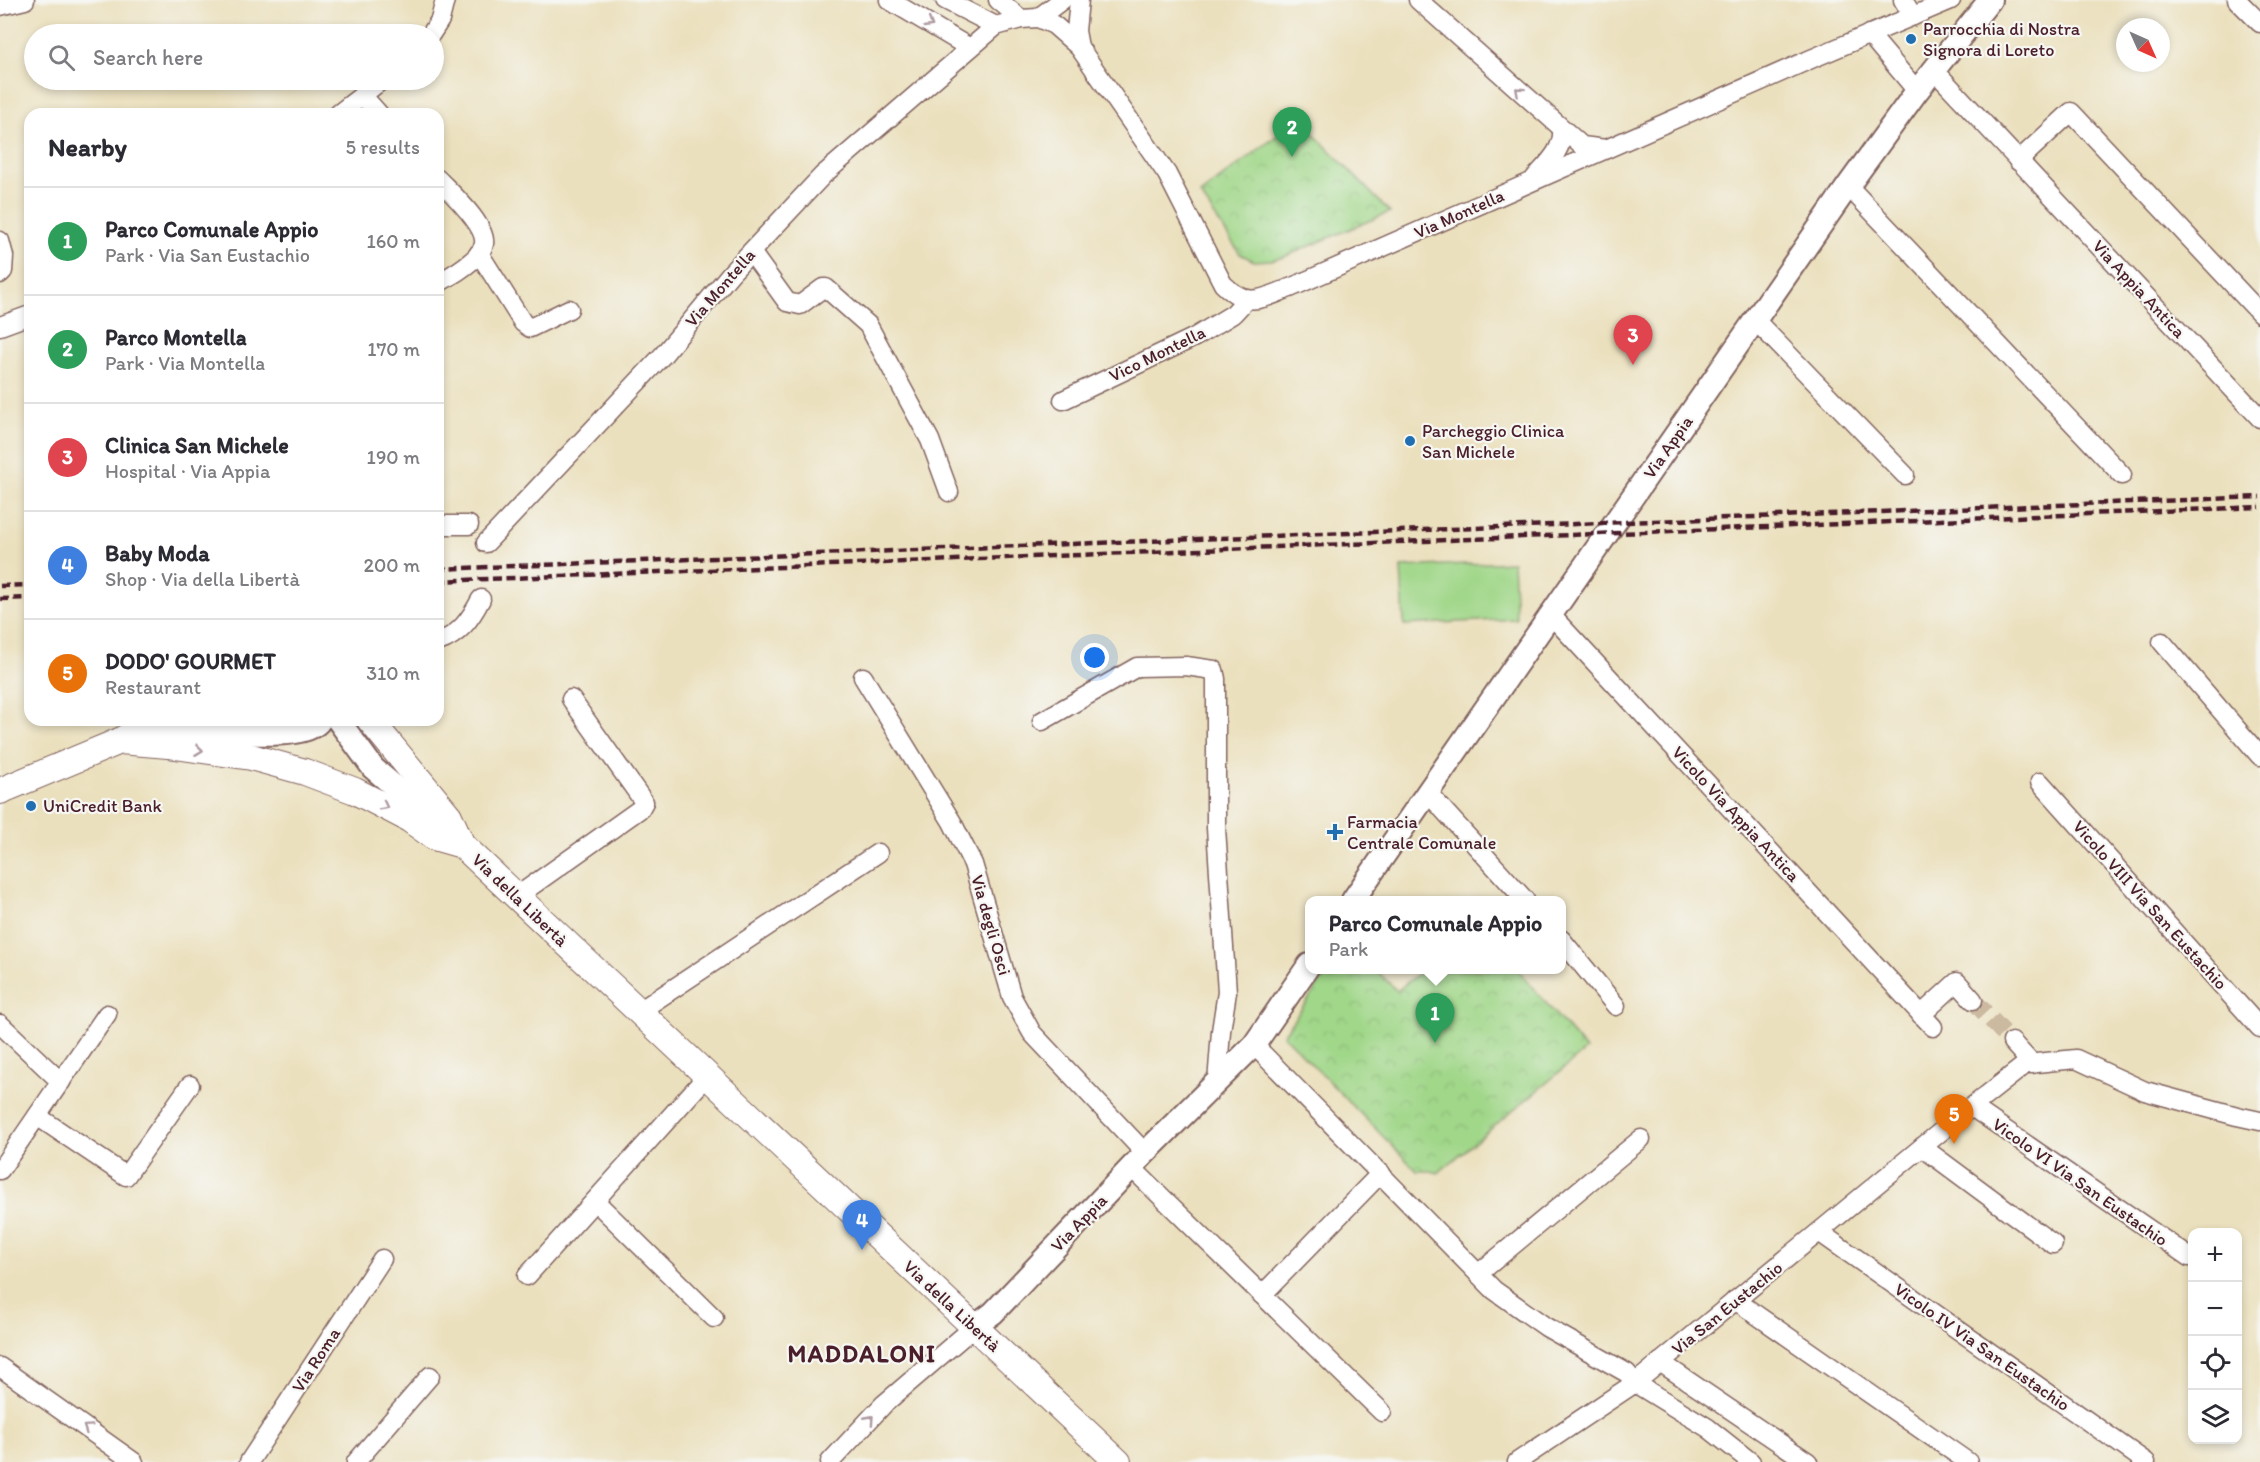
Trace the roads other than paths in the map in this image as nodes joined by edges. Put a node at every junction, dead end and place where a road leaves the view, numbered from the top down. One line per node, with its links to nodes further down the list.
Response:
1 (25, 0): 13 (street)
2 (889, 0): 21 (street, one-way to 21)
3 (945, 0): 18 (street)
4 (998, 0): 15 (street)
5 (1062, 0): 15 (street)
6 (1079, 0): 20 (street)
7 (1418, 0): 28 (street, one-way to 7)
8 (1903, 0): 14 (street)
9 (1951, 0): 14 (street, Via Montella)
10 (1990, 0): 22 (street, Via Appia)
11 (2237, 0): 16 (street)
12 (444, 2): 17 (street)
13 (0, 6)
14 (1913, 16): 19 (street, Via Montella)
15 (1029, 18): 18 (street); 20 (street)
16 (2260, 23)
17 (437, 24)
18 (996, 26): 21 (street, Via Montella)
19 (1869, 34): 24 (street); 29 (street, Via Montella)
20 (1079, 47): 39 (street)
21 (970, 48): 35 (street, Via Montella)
22 (1934, 70): 24 (street, Via Appia); 30 (street, Via Appia Antica)
23 (369, 90): 25 (street)
24 (1917, 91): 33 (street, Via Appia)
25 (362, 95): 26 (street); 27 (street)
26 (346, 108)
27 (374, 108)
28 (1562, 130): 29 (street); 31 (street)
29 (1608, 149): 31 (street, Via Montella)
30 (2018, 160): 41 (street); 46 (street, Via Appia Antica)
31 (1530, 183): 39 (street, Via Montella)
32 (444, 186): 36 (street)
33 (1848, 186): 43 (street, Via Appia); 48 (street)
34 (0, 241): 37 (street)
35 (751, 252): 49 (street); 52 (street, Via Montella)
36 (479, 253): 38 (street); 40 (street)
37 (0, 274)
38 (444, 279)
39 (1245, 301): 45 (street, Vico Montella)
40 (569, 309)
41 (2260, 313)
42 (24, 317): 44 (street)
43 (1756, 321): 47 (street); 54 (street, Via Appia)
44 (0, 326)
45 (1062, 400)
46 (2260, 418)
47 (1905, 475)
48 (2122, 475)
49 (949, 492)
50 (444, 525): 51 (street)
51 (469, 525)
52 (486, 543)
53 (481, 598): 55 (street)
54 (1550, 614): 68 (street, Via Appia); 76 (street, Vicolo Via Appia Antica)
55 (444, 640)
56 (2162, 642): 65 (street)
57 (863, 677): 94 (street, Via degli Osci)
58 (571, 699): 73 (street)
59 (1041, 721): 87 (street)
60 (145, 726): 64 (main road)
61 (314, 726): 64 (street)
62 (342, 726): 69 (street, Via della Libertà)
63 (375, 726): 69 (main road)
64 (120, 741): 67 (main road); 69 (main road, one-way to 69)
65 (2260, 756)
66 (2040, 783): 81 (street, Vicolo VIII Via San Eustachio)
67 (0, 791)
68 (1428, 793): 71 (street, Via Appia); 72 (street)
69 (462, 845): 73 (main road, Via della Libertà)
70 (878, 853): 78 (street)
71 (1356, 896)
72 (1522, 896)
73 (516, 897): 78 (main road, Via della Libertà)
74 (1566, 945): 77 (street)
75 (1305, 971): 83 (street, Via Appia)
76 (1973, 1000)
77 (1616, 1006)
78 (638, 1012): 85 (main road, Via della Libertà)
79 (106, 1014): 86 (street)
80 (0, 1024): 86 (street)
81 (2260, 1028)
82 (2012, 1042): 84 (street)
83 (1254, 1045): 87 (street, Via Appia); 96 (street)
84 (2032, 1064): 89 (street, Via San Eustachio); 91 (street, Via San Eustachio)
85 (707, 1076): 97 (street); 107 (main road, Via della Libertà)
86 (61, 1082): 90 (street)
87 (1217, 1083): 94 (street, Via Appia)
88 (190, 1085): 90 (street)
89 (1972, 1107): 93 (street, Via San Eustachio); 100 (street, Vicolo VI Via San Eustachio)
90 (37, 1116): 95 (street)
91 (2260, 1120)
92 (1641, 1139): 102 (street)
93 (1922, 1147): 98 (street, Via San Eustachio); 99 (street)
94 (1138, 1161): 104 (street, Via degli Osci); 107 (street, Via Appia)
95 (0, 1170)
96 (1381, 1173): 102 (street); 104 (street)
97 (595, 1201): 103 (street); 106 (street)
98 (1819, 1232): 105 (street, Via San Eustachio); 122 (street, Vicolo IV Via San Eustachio)
99 (2053, 1244)
100 (2188, 1256)
101 (382, 1259): 114 (street, Via Roma)
102 (1479, 1274): 111 (street)
103 (527, 1276)
104 (1262, 1295): 112 (street, Via degli Osci)
105 (1735, 1300): 108 (street, Via San Eustachio); 121 (street)
106 (714, 1318)
107 (974, 1327): 116 (street, Via Appia, one-way to 107); 117 (main road, Via della Libertà)
108 (1660, 1362): 111 (street, Via San Eustachio); 120 (street)
109 (0, 1367): 113 (street, one-way to 109)
110 (430, 1376): 115 (street)
111 (1635, 1383): 118 (street, Via San Eustachio); 119 (street)
112 (1382, 1412)
113 (134, 1462)
114 (249, 1462)
115 (356, 1462)
116 (830, 1462)
117 (1118, 1462)
118 (1517, 1462)
119 (1751, 1462)
120 (1808, 1462)
121 (1968, 1462)
122 (2146, 1462)

